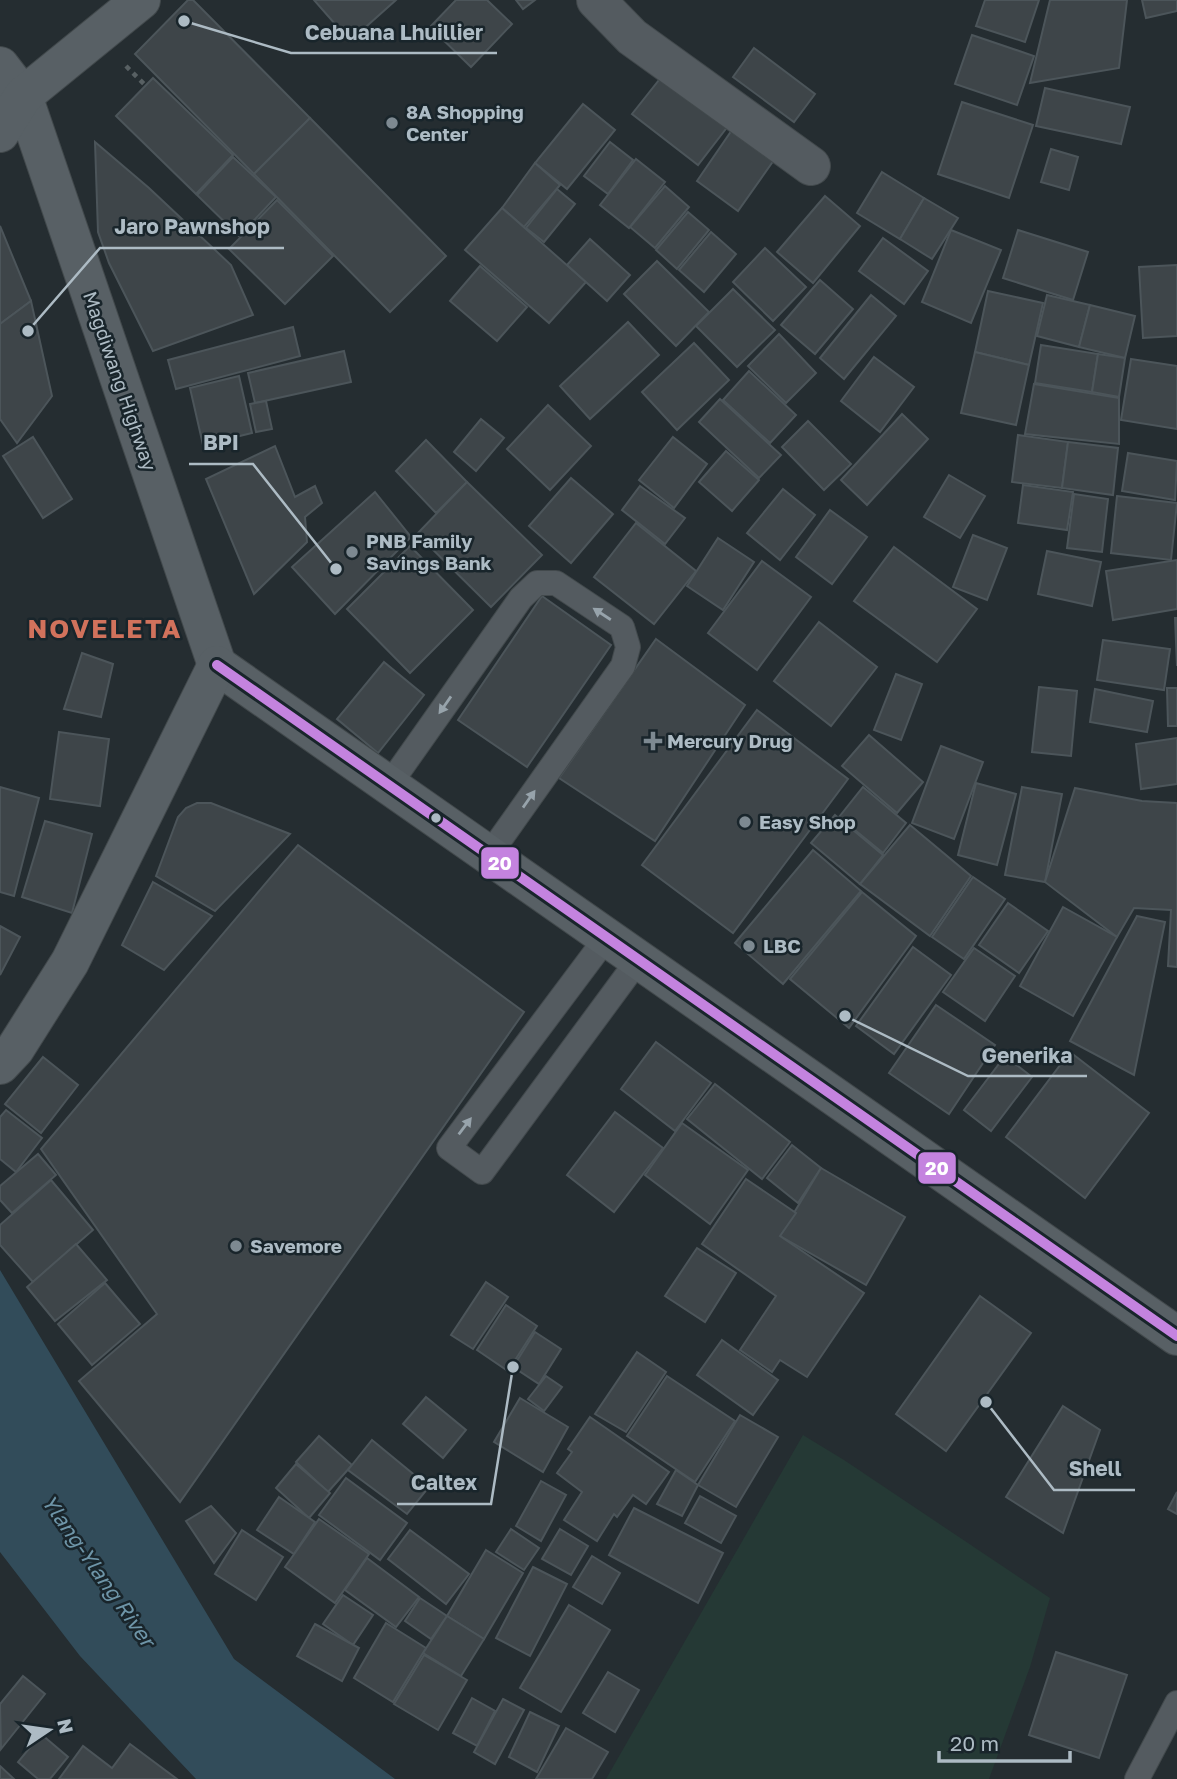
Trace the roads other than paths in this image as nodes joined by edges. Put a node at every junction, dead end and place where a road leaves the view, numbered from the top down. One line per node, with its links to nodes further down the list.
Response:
1 (141, 0): 4 (main road)
2 (596, 0): 6 (street)
3 (0, 66): 4 (main road, Magdiwang Highway)
4 (23, 96): 5 (main road); 7 (main road, Magdiwang Highway)
5 (0, 133)
6 (811, 166)
7 (218, 665): 8 (main road); 12 (main road)
8 (389, 785): 9 (main road); 9 (lane, one-way to 8)
9 (489, 855): 10 (main road)
10 (607, 937): 11 (main road); 11 (lane, one-way to 10)
11 (639, 960): 13 (main road)
12 (0, 1065)
13 (1177, 1336)
14 (1177, 1703): 15 (lane)
15 (1138, 1779)

